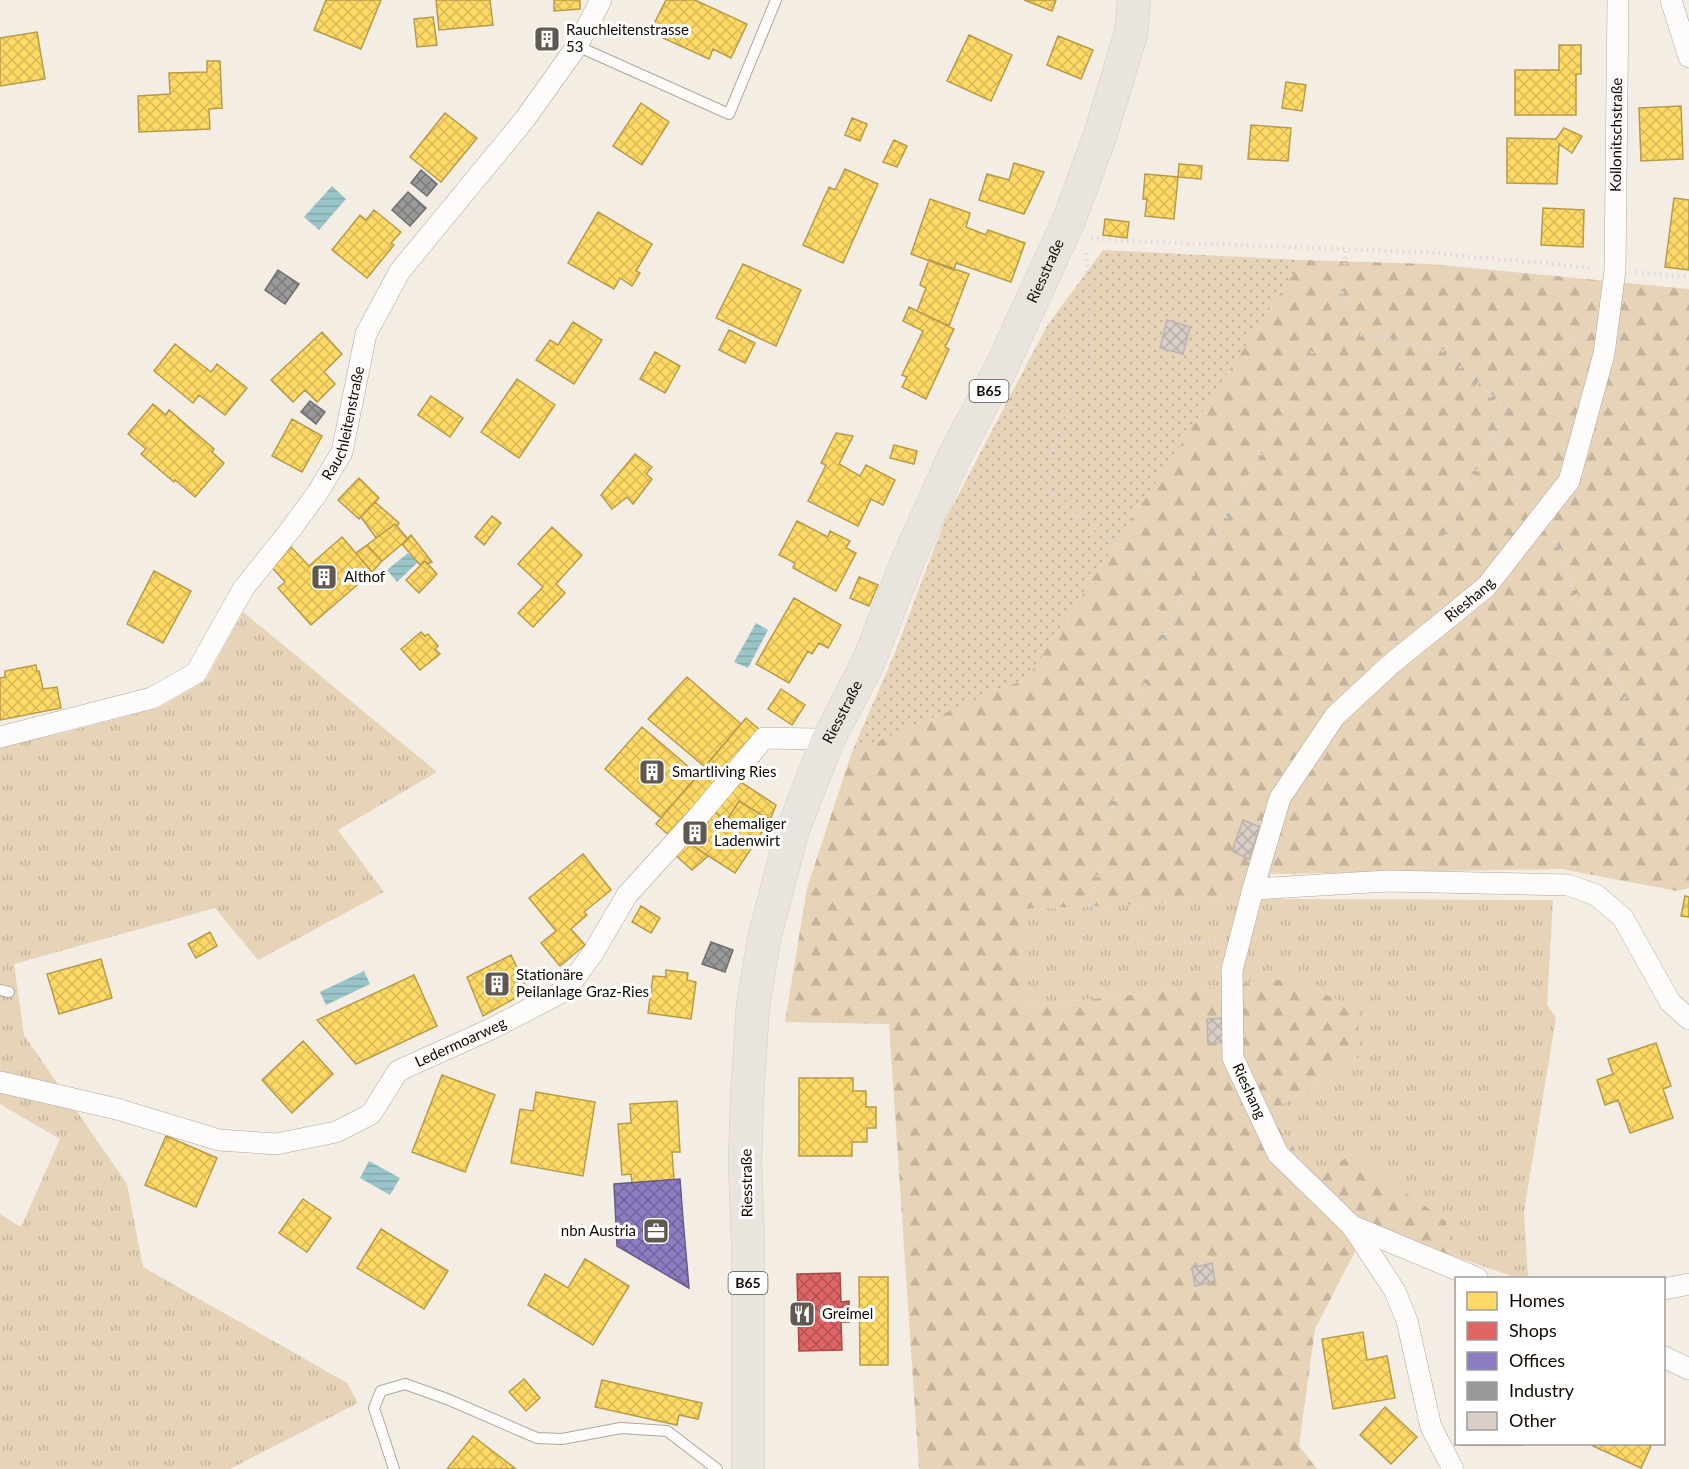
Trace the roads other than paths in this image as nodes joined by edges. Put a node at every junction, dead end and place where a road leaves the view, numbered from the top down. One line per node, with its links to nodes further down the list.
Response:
1 (601, 0): 6 (street, Rauchleitenstraße)
2 (776, 0): 6 (lane)
3 (1134, 0): 10 (main road, Riesstraße / B65)
4 (1618, 0): 8 (street, Kollonitschstraße)
5 (1671, 0): 7 (street)
6 (577, 46): 9 (street, Rauchleitenstraße)
7 (1689, 57)
8 (1615, 270): 11 (street, Rieshang)
9 (0, 737)
10 (827, 742): 13 (street, Ledermoarweg); 22 (main road, Riesstraße / B65)
11 (1253, 889): 12 (street); 14 (street, Rieshang)
12 (1689, 1019)
13 (0, 1082)
14 (1352, 1226): 15 (street, Rieshang); 23 (street, Rieshang)
15 (1475, 1277)
16 (1689, 1284): 17 (street)
17 (1665, 1289)
18 (1665, 1357): 19 (street)
19 (1689, 1369)
20 (394, 1469): 21 (lane)
21 (717, 1469)
22 (748, 1469)
23 (1454, 1469)

